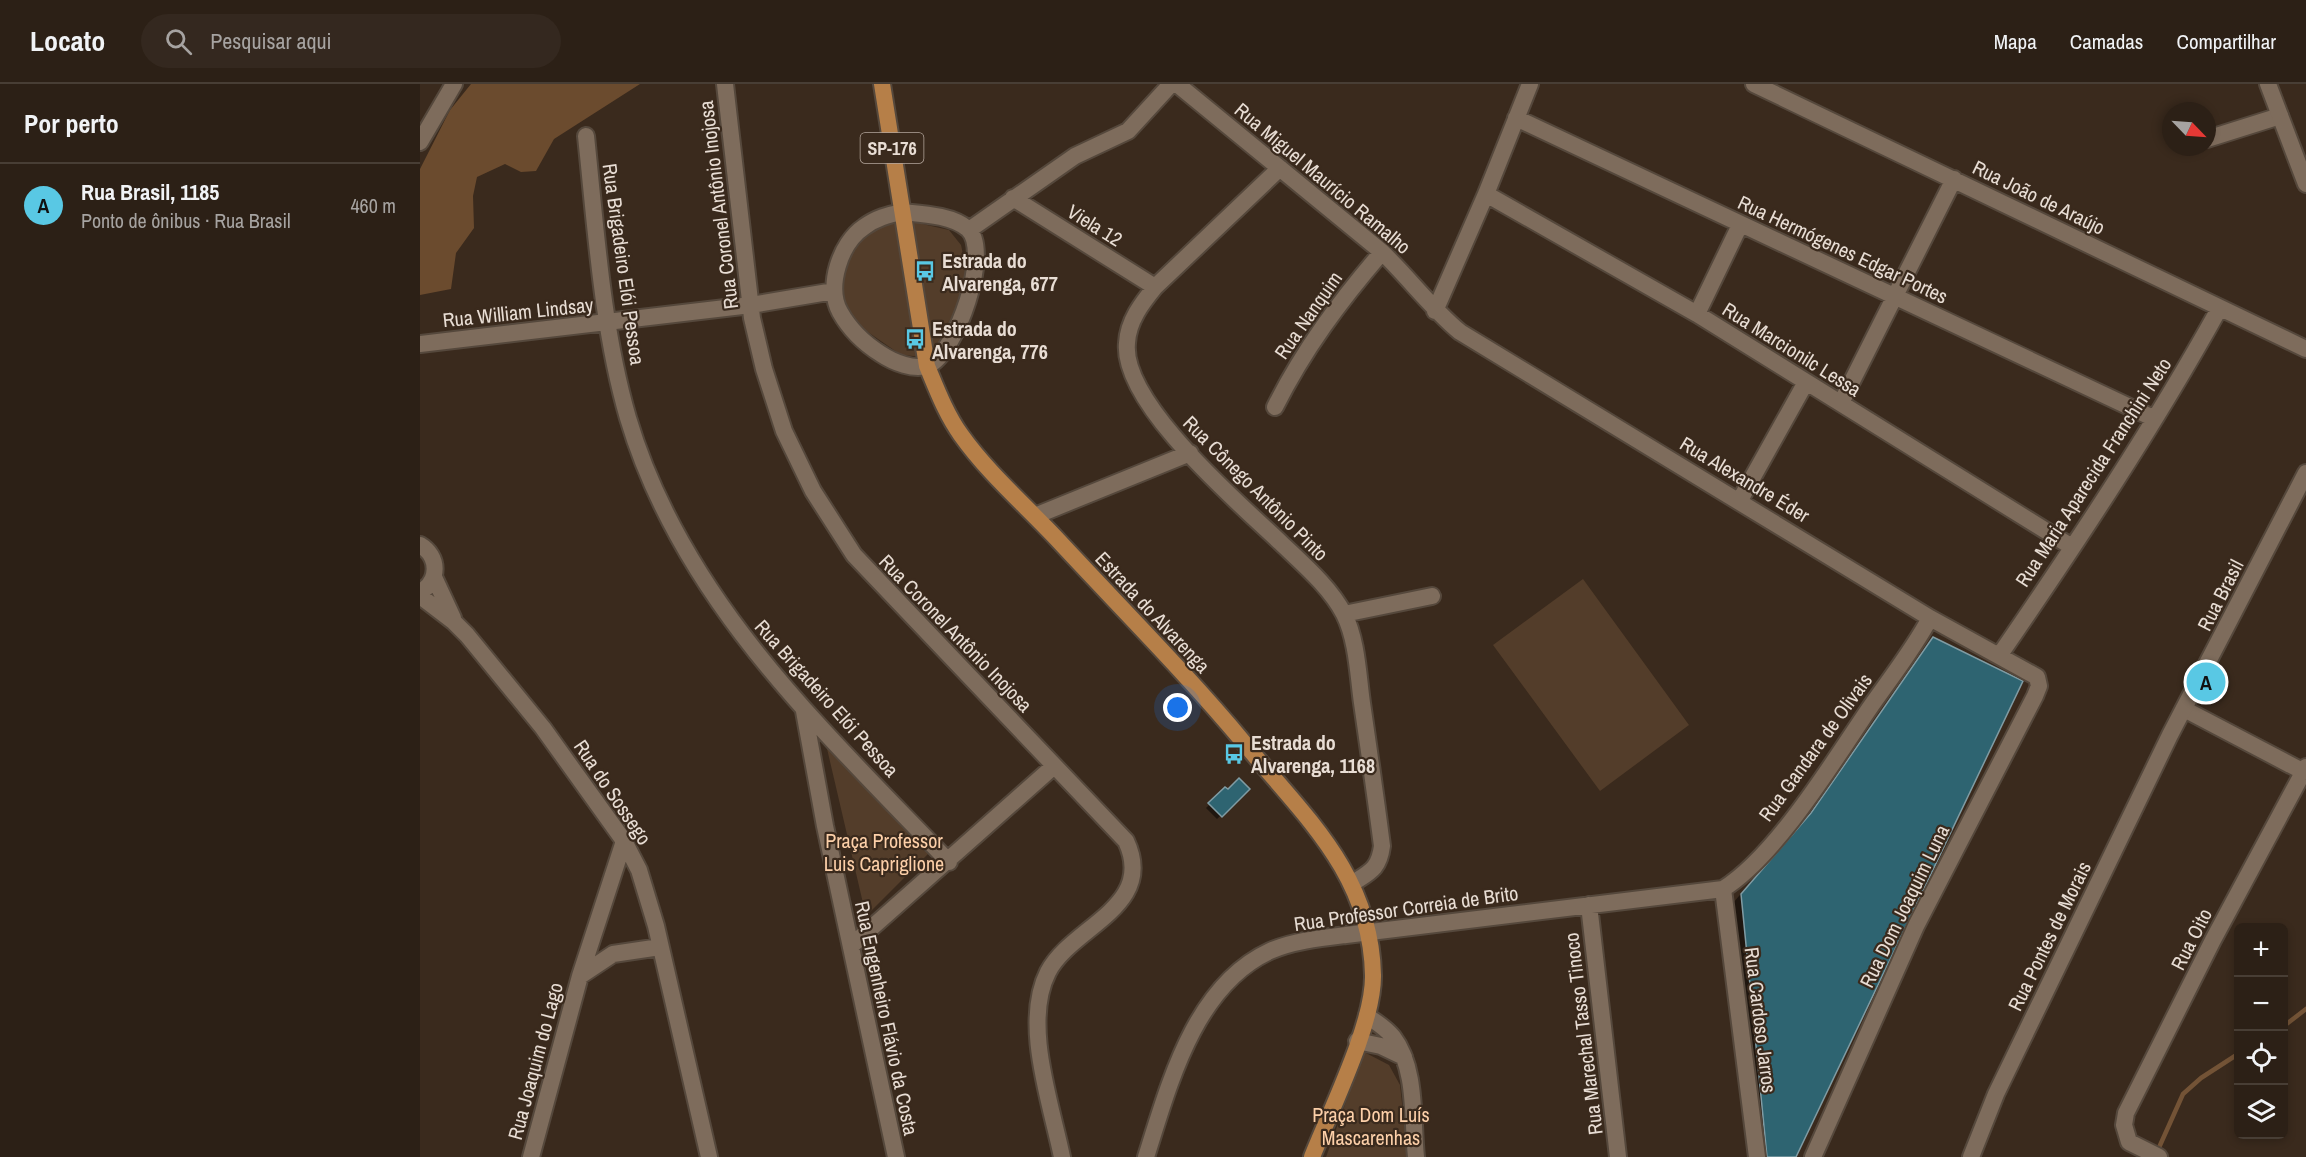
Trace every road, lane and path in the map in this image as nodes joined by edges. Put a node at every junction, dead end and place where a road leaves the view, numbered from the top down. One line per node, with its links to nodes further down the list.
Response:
1 (454, 84): 13 (street)
2 (725, 84): 26 (street, Rua Coronel Antônio Inojosa)
3 (882, 84): 19 (main road, Estrada do Alvarenga / SP-176)
4 (1171, 84): 18 (street)
5 (1177, 84): 14 (street, Rua Miguel Maurício Ramalho)
6 (1530, 84): 10 (street)
7 (1754, 84): 15 (street, Rua João de Araújo)
8 (2268, 84): 9 (street)
9 (2280, 116): 12 (street); 16 (street)
10 (1516, 118): 17 (street); 20 (street, Rua Hermógenes Edgar Portes)
11 (586, 136): 30 (street, Rua Brigadeiro Elói Pessoa)
12 (2216, 136)
13 (420, 142)
14 (1280, 168): 22 (street, Rua Miguel Maurício Ramalho); 23 (street, Rua Cônego Antônio Pinto)
15 (1954, 179): 25 (street); 27 (street, Rua João de Araújo)
16 (2306, 184)
17 (1486, 194): 28 (street); 29 (street, Rua Marcionilc Lessa)
18 (1013, 198): 21 (street); 23 (street, Viela 12)
19 (902, 212): 21 (street); 24 (street); 33 (main road, Estrada do Alvarenga / SP-176)
20 (1740, 225): 25 (street, Rua Hermógenes Edgar Portes); 29 (street)
21 (969, 230): 33 (street)
22 (1382, 252): 28 (street, Rua Miguel Maurício Ramalho); 36 (street, Rua Nanquim)
23 (1155, 287): 38 (street, Rua Cônego Antônio Pinto)
24 (834, 291): 26 (street, Rua William Lindsay); 33 (street)
25 (1895, 296): 35 (street); 37 (street, Rua Hermógenes Edgar Portes)
26 (751, 305): 30 (street, Rua William Lindsay); 55 (street, Rua Coronel Antônio Inojosa)
27 (2219, 309): 32 (street, Rua João de Araújo); 37 (street, Rua Maria Aparecida Franchini Neto)
28 (1435, 310): 40 (street, Rua Alexandre Éder)
29 (1697, 314): 34 (street, Rua Marcionilc Lessa)
30 (607, 323): 31 (street, Rua William Lindsay); 53 (street, Rua Brigadeiro Elói Pessoa)
31 (420, 344)
32 (2306, 349)
33 (927, 366): 41 (main road, Estrada do Alvarenga / SP-176)
34 (1806, 382): 35 (street, Rua Marcionilc Lessa); 40 (street)
35 (1841, 403): 43 (street, Rua Marcionilc Lessa)
36 (1275, 407)
37 (2153, 418): 43 (street, Rua Maria Aparecida Franchini Neto)
38 (1190, 453): 41 (street); 47 (street, Rua Cônego Antônio Pinto)
39 (2306, 473): 52 (street, Rua Brasil)
40 (1740, 500): 48 (street, Rua Alexandre Éder)
41 (1035, 516): 59 (main road, Estrada do Alvarenga / SP-176)
42 (420, 545): 44 (street, Rua do Sossego)
43 (2072, 547): 50 (street, Rua Maria Aparecida Franchini Neto)
44 (434, 577): 45 (street); 49 (street, Rua do Sossego)
45 (420, 594): 49 (street, Rua do Sossego)
46 (1432, 596): 47 (street)
47 (1344, 614): 59 (street, Rua Cônego Antônio Pinto)
48 (1930, 618): 50 (street, Rua Alexandre Éder); 60 (street, Rua Gandara de Olivais)
49 (454, 622): 57 (street, Rua do Sossego)
50 (1999, 656): 51 (street, Rua Alexandre Éder)
51 (2037, 677): 79 (street, Rua Dom Joaquim Luna)
52 (2184, 709): 54 (street, Rua Brasil); 56 (street)
53 (804, 711): 58 (street, Rua Brigadeiro Elói Pessoa); 64 (street, Rua Engenheiro Flávio da Costa)
54 (2170, 735): 80 (street, Rua Pontes de Morais)
55 (1054, 766): 58 (street); 73 (street, Rua Coronel Antônio Inojosa)
56 (2305, 769): 69 (street, Rua Oito)
57 (624, 841): 63 (street, Rua do Sossego); 65 (street, Rua Joaquim do Lago)
58 (949, 862): 64 (street)
59 (1353, 884): 62 (main road, Estrada do Alvarenga / SP-176)
60 (1723, 889): 61 (street, Rua Professor Correia de Brito); 78 (street, Rua Cardoso Jarros)
61 (1588, 905): 62 (street, Rua Professor Correia de Brito); 77 (street, Rua Marechal Tasso Tinoco)
62 (1368, 933): 66 (main road, Estrada do Alvarenga / SP-176); 74 (street, Rua Professor Correia de Brito)
63 (660, 946): 65 (street, Rua Joaquim do Lago); 71 (street, Rua do Sossego)
64 (850, 946): 72 (street, Rua Engenheiro Flávio da Costa)
65 (580, 976): 70 (street, Rua Joaquim do Lago)
66 (1367, 1016): 67 (main road, Estrada do Alvarenga / SP-176); 68 (street)
67 (1357, 1041): 68 (street); 75 (main road, Estrada do Alvarenga / SP-176)
68 (1404, 1057): 76 (street)
69 (2152, 1154)
70 (531, 1157)
71 (709, 1157)
72 (896, 1157)
73 (1062, 1157)
74 (1146, 1157)
75 (1312, 1157)
76 (1416, 1157)
77 (1618, 1157)
78 (1757, 1157)
79 (1813, 1157)
80 (1971, 1157)

